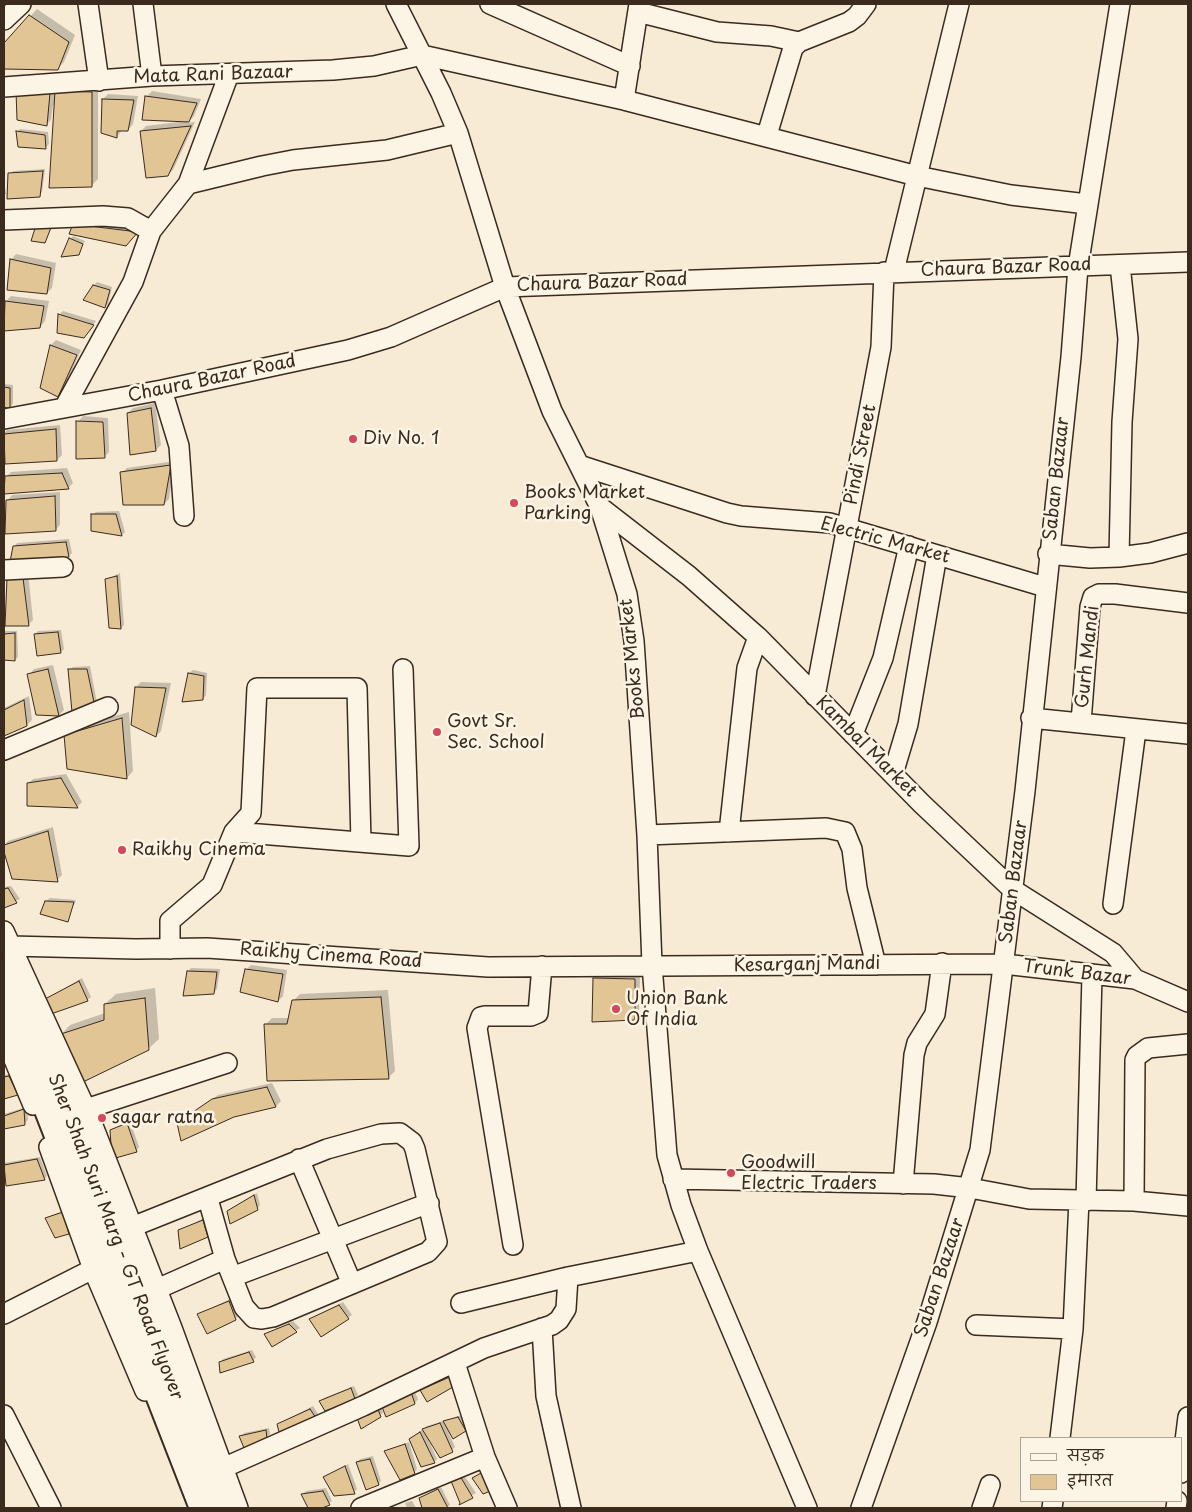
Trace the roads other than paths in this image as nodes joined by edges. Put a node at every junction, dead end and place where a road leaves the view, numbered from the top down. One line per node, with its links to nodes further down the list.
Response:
1 (22, 4): 10 (street)
2 (88, 4): 16 (street)
3 (144, 4): 15 (street)
4 (396, 4): 12 (street, Books Market)
5 (490, 4): 13 (street)
6 (866, 4): 11 (street)
7 (959, 4): 21 (street, Pindi Street)
8 (1120, 4): 23 (street, Saban Bazaar)
9 (639, 8): 11 (street); 13 (street)
10 (4, 20)
11 (799, 42): 20 (street)
12 (422, 55): 14 (street, Mata Rani Bazaar); 18 (street); 19 (street, Books Market)
13 (630, 66): 18 (street)
14 (229, 74): 15 (street, Mata Rani Bazaar); 22 (street)
15 (152, 76): 16 (street, Mata Rani Bazaar)
16 (99, 81): 17 (street, Mata Rani Bazaar)
17 (4, 86)
18 (624, 100): 20 (street)
19 (458, 133): 22 (street); 30 (street, Books Market)
20 (767, 135): 21 (street)
21 (917, 176): 23 (street); 29 (street, Pindi Street)
22 (188, 184): 25 (street)
23 (1087, 204): 28 (street, Saban Bazaar)
24 (4, 220): 25 (street)
25 (151, 231): 32 (street)
26 (1188, 262): 27 (street, Chaura Bazar Road)
27 (1120, 265): 28 (street, Chaura Bazar Road); 42 (street)
28 (1078, 267): 29 (street, Chaura Bazar Road); 40 (street, Saban Bazaar)
29 (889, 272): 30 (street, Chaura Bazar Road); 37 (street, Pindi Street)
30 (505, 287): 31 (street, Chaura Bazar Road); 34 (street, Books Market)
31 (162, 390): 32 (street, Chaura Bazar Road); 36 (street)
32 (64, 408): 33 (street, Chaura Bazar Road)
33 (4, 419)
34 (579, 465): 35 (street, Books Market); 37 (street, Electric Market)
35 (600, 507): 47 (street, Kambal Market); 60 (street, Books Market)
36 (184, 516)
37 (847, 527): 39 (street, Electric Market); 49 (street, Pindi Street)
38 (1188, 543): 42 (street)
39 (909, 546): 41 (street, Electric Market); 54 (street)
40 (1048, 554): 42 (street); 45 (street, Saban Bazaar)
41 (937, 555): 45 (street, Electric Market); 57 (street)
42 (1119, 557)
43 (63, 567): 44 (street)
44 (4, 570)
45 (1045, 587): 51 (street, Saban Bazaar)
46 (1188, 603): 52 (street, Gurh Mandi)
47 (758, 637): 49 (street, Kambal Market); 59 (street)
48 (403, 669): 61 (street)
49 (815, 696): 54 (street, Kambal Market)
50 (108, 707): 56 (street)
51 (1031, 718): 52 (street); 62 (street, Saban Bazaar)
52 (1081, 722): 53 (street)
53 (1136, 730): 55 (street); 63 (street)
54 (853, 734): 57 (street, Kambal Market)
55 (1188, 734)
56 (4, 750)
57 (893, 774): 62 (street, Kambal Market)
58 (234, 832): 61 (street); 61 (street); 65 (street)
59 (729, 832): 60 (street); 70 (street)
60 (647, 835): 69 (street, Books Market)
61 (361, 842)
62 (1012, 889): 68 (street, Saban Bazaar); 73 (street, Kambal Market)
63 (1113, 904)
64 (6, 948): 65 (street, Raikhy Cinema Road); 79 (street); 117 (main road, Sher Shah Suri Marg - GT Road Flyover)
65 (170, 948): 71 (street, Raikhy Cinema Road)
66 (942, 963): 67 (street, Kesarganj Mandi); 70 (street, Kesarganj Mandi); 82 (street)
67 (962, 963): 68 (street, Trunk Bazar)
68 (1004, 964): 72 (street, Trunk Bazar); 83 (street, Saban Bazaar)
69 (652, 965): 70 (street, Kesarganj Mandi); 71 (street, Raikhy Cinema Road); 81 (street, Books Market)
70 (876, 965)
71 (542, 966): 91 (street)
72 (1092, 975): 73 (street, Trunk Bazar); 85 (street)
73 (1135, 980): 74 (street, Trunk Bazar)
74 (1188, 1002)
75 (4, 1008): 116 (main road, Sher Shah Suri Marg - GT Road Flyover)
76 (4, 1036): 94 (street)
77 (1188, 1044): 86 (street)
78 (227, 1063): 79 (street)
79 (86, 1109): 89 (street)
80 (299, 1160): 84 (street); 87 (street); 90 (street)
81 (673, 1179): 82 (street); 92 (street, Books Market)
82 (903, 1184): 83 (street)
83 (970, 1188): 85 (street); 122 (street, Saban Bazaar)
84 (208, 1199): 89 (street); 93 (street)
85 (1082, 1201): 86 (street); 103 (street)
86 (1134, 1202): 88 (street)
87 (429, 1203): 90 (street); 97 (street)
88 (1188, 1206)
89 (132, 1227): 98 (street)
90 (333, 1238): 95 (street); 97 (street)
91 (513, 1245)
92 (698, 1252): 96 (street); 121 (street, Books Market)
93 (225, 1259): 95 (street); 98 (street)
94 (93, 1269): 100 (street); 115 (street)
95 (232, 1277): 97 (street)
96 (568, 1277): 99 (street); 102 (street)
97 (352, 1284)
98 (157, 1289): 110 (street)
99 (461, 1303)
100 (4, 1314)
101 (976, 1325): 103 (street)
102 (542, 1328): 104 (street); 120 (street)
103 (1073, 1329): 107 (street)
104 (455, 1363): 108 (street); 110 (street)
105 (4, 1415): 114 (street)
106 (1188, 1417): 109 (street)
107 (1060, 1437)
108 (485, 1457): 112 (street); 113 (street)
109 (1183, 1460)
110 (223, 1468): 118 (street)
111 (990, 1484): 123 (street)
112 (397, 1502): 119 (street)
113 (500, 1506)
114 (51, 1508)
115 (192, 1508)
116 (202, 1508)
117 (221, 1508)
118 (238, 1508)
119 (361, 1508)
120 (571, 1508)
121 (807, 1508)
122 (861, 1508)
123 (982, 1508)

